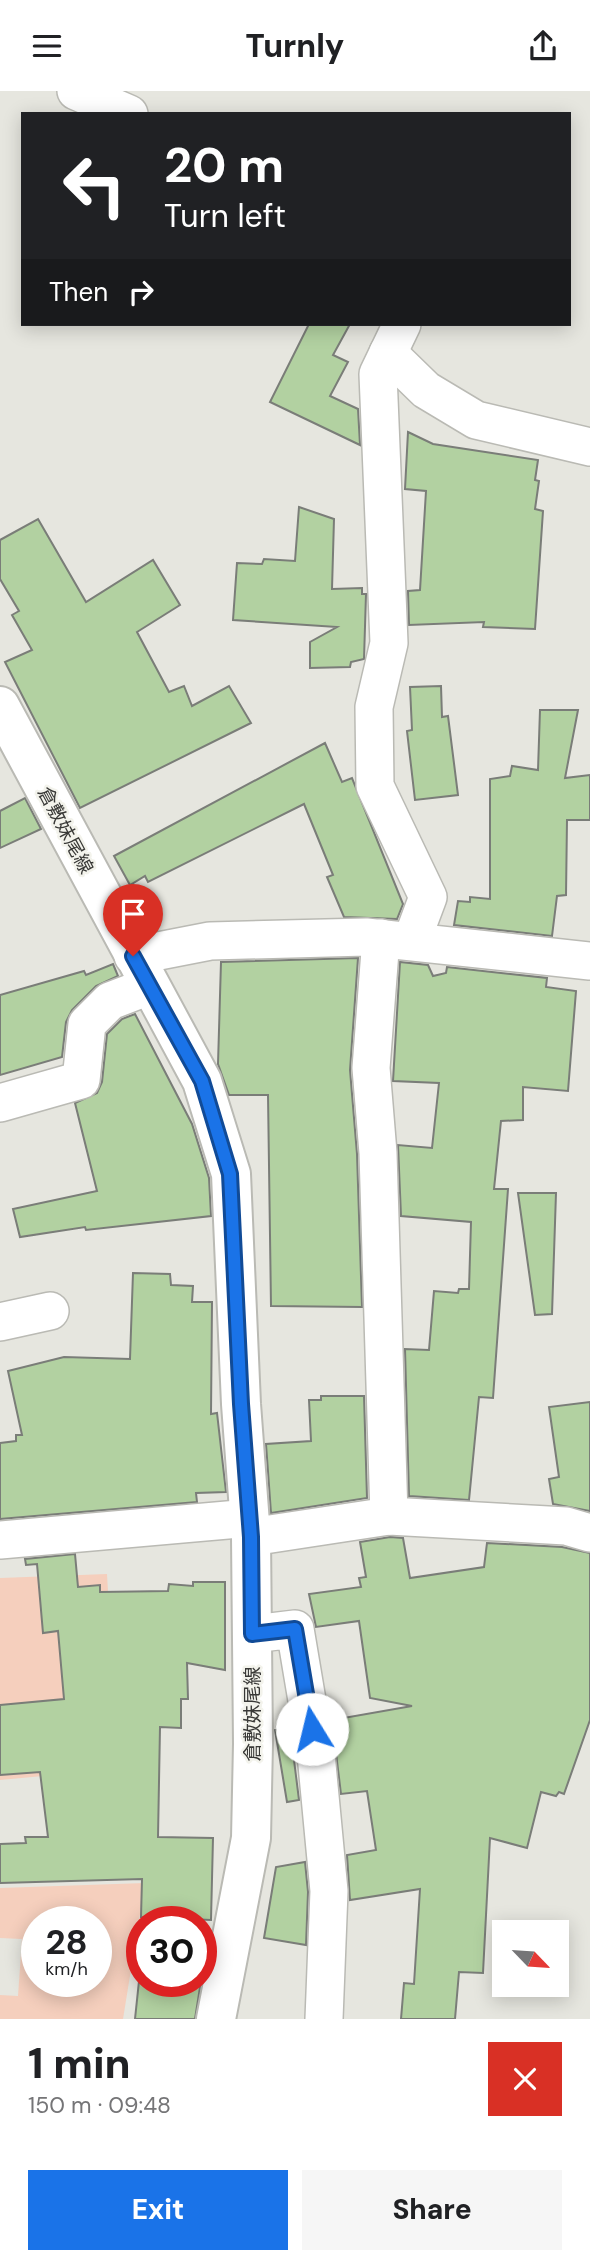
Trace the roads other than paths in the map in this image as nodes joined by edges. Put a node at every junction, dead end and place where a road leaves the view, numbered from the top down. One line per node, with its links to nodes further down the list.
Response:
1 (76, 91): 2 (street)
2 (124, 112)
3 (395, 339): 4 (street); 6 (street)
4 (590, 447)
5 (0, 706): 8 (main road, 倉敷妹尾線)
6 (396, 939): 7 (street); 8 (street); 12 (street)
7 (590, 961)
8 (141, 971): 9 (street); 13 (main road, 倉敷妹尾線)
9 (0, 1103)
10 (50, 1311): 11 (street)
11 (0, 1322)
12 (389, 1516): 13 (street); 14 (street)
13 (250, 1527): 15 (street); 16 (main road, 倉敷妹尾線)
14 (590, 1533)
15 (0, 1540)
16 (252, 1634): 17 (main road, 倉敷妹尾線); 18 (street)
17 (216, 2019)
18 (324, 2019)

